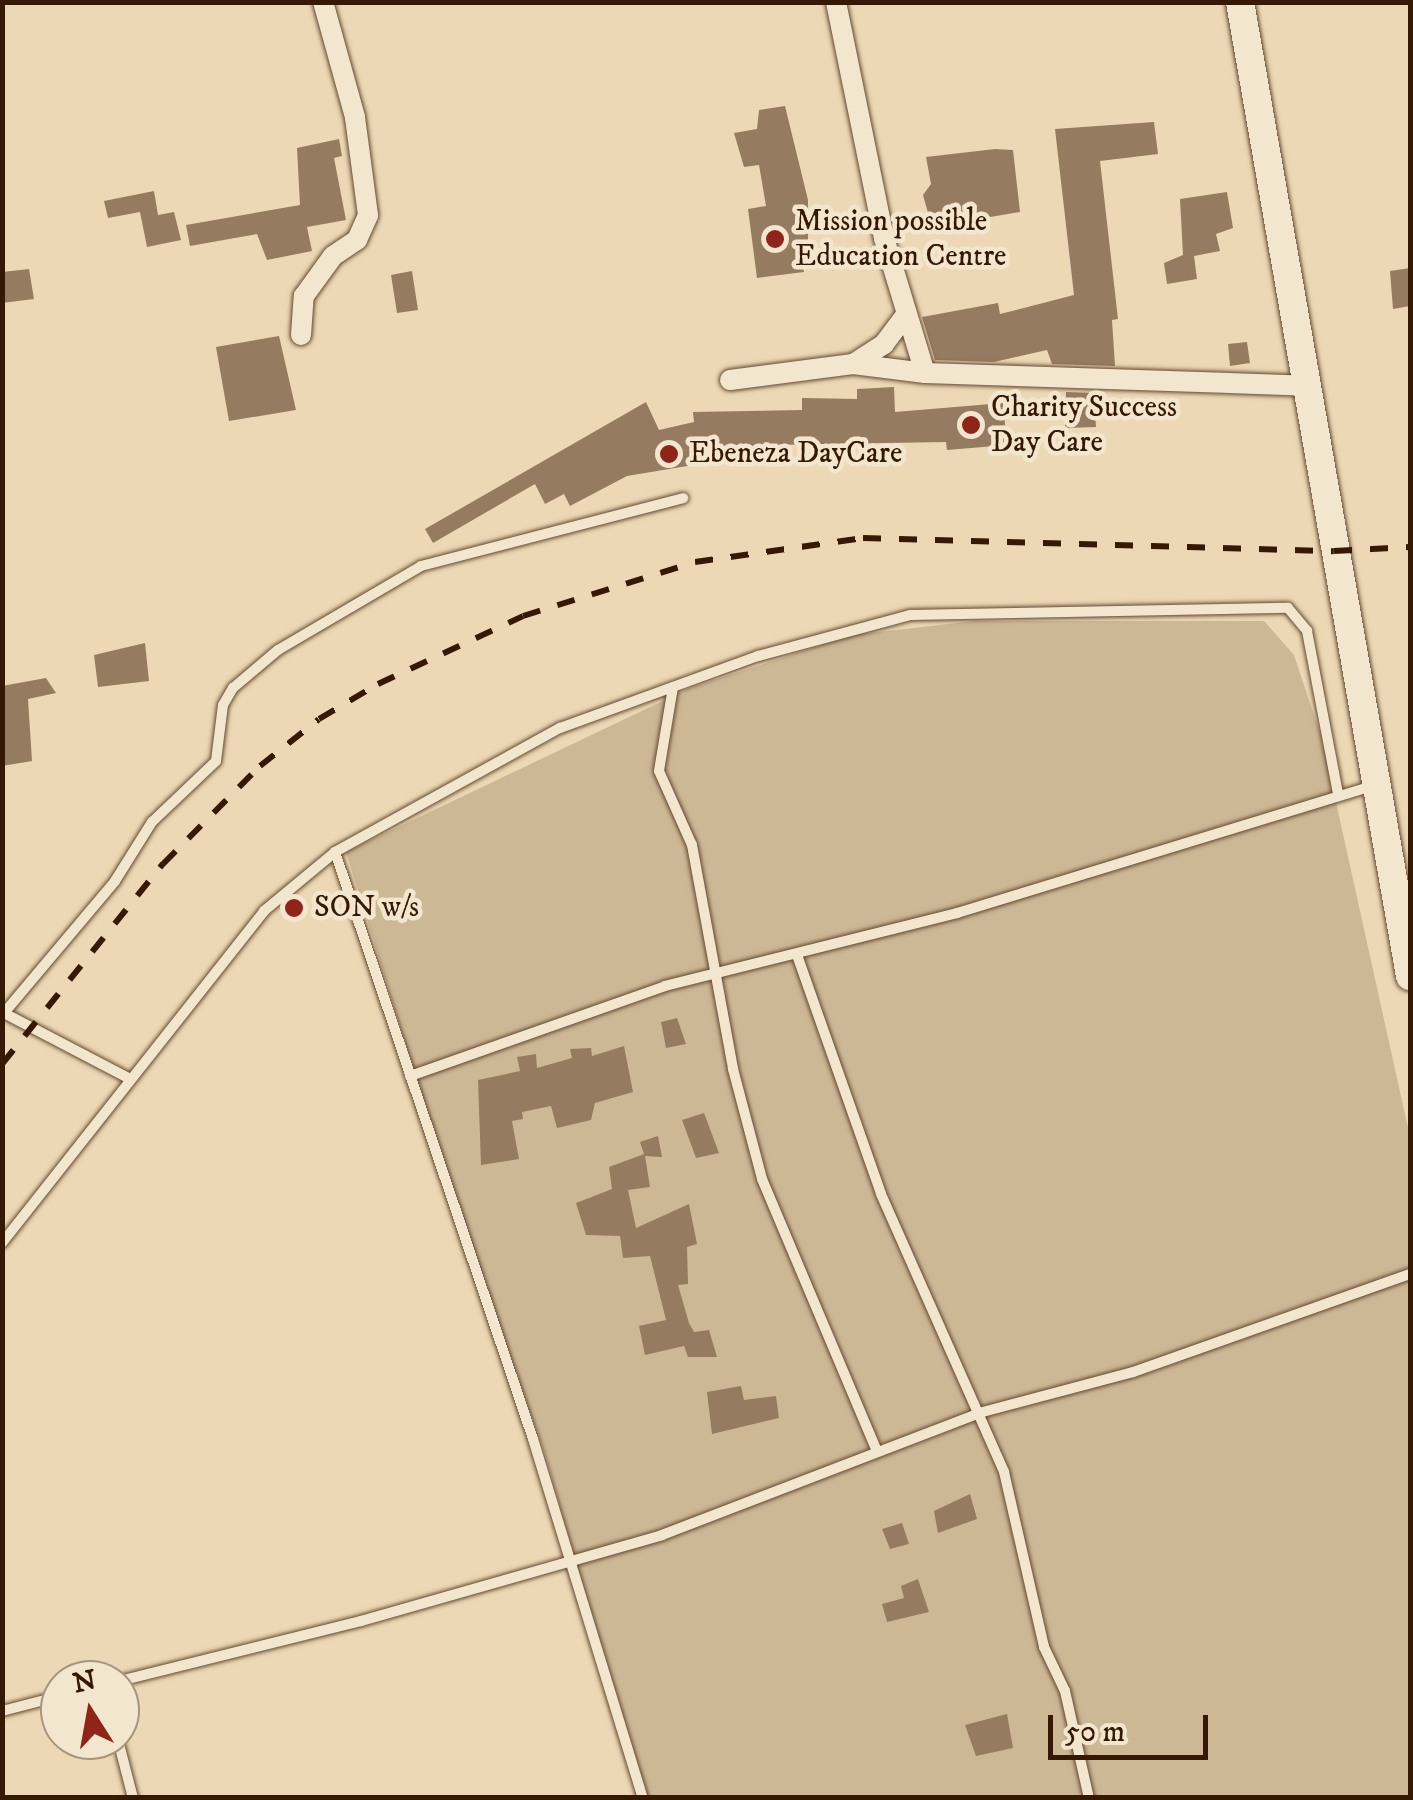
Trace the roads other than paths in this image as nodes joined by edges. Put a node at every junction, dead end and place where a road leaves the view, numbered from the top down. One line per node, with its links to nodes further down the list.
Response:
1 (324, 2): 5 (street)
2 (836, 2): 4 (street)
3 (1240, 2): 9 (street)
4 (904, 317): 6 (street); 7 (street)
5 (301, 336)
6 (853, 364): 7 (street); 8 (street)
7 (924, 373): 9 (street)
8 (730, 380)
9 (1307, 386): 12 (street)
10 (683, 498): 19 (lane)
11 (673, 686): 13 (lane); 14 (lane); 17 (lane)
12 (1376, 784): 13 (lane); 15 (street)
13 (1338, 794): 16 (lane)
14 (335, 852): 20 (lane); 21 (lane)
15 (1407, 939): 18 (street)
16 (798, 955): 17 (lane); 24 (lane)
17 (716, 974): 20 (lane); 25 (lane)
18 (1410, 976)
19 (4, 1013): 21 (lane)
20 (410, 1076): 26 (lane)
21 (128, 1078): 22 (lane)
22 (2, 1243)
23 (1410, 1274): 24 (lane)
24 (979, 1413): 25 (lane); 33 (lane)
25 (877, 1451): 26 (lane)
26 (573, 1562): 27 (lane); 32 (lane)
27 (140, 1676)
28 (40, 1701): 29 (lane)
29 (2, 1711)
30 (123, 1760): 31 (lane)
31 (132, 1798)
32 (643, 1798)
33 (1089, 1798)

